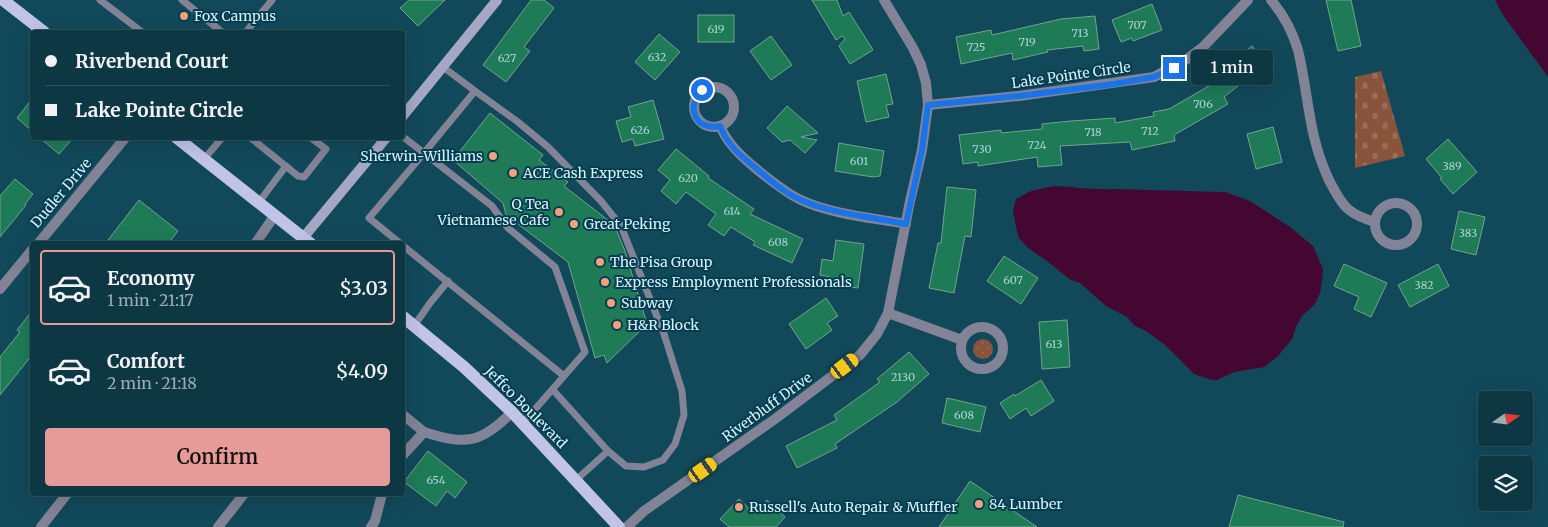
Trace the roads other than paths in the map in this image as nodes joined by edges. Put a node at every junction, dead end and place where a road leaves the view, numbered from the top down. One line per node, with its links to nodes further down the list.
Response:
1 (100, 0): 10 (lane)
2 (182, 0): 11 (lane)
3 (272, 0): 12 (lane)
4 (496, 0): 13 (street)
5 (884, 0): 15 (street, Riverbluff Drive)
6 (1248, 0): 15 (street, Lake Pointe Circle)
7 (1271, 0): 30 (street)
8 (4, 2): 9 (main road)
9 (41, 30)
10 (139, 30)
11 (220, 30)
12 (248, 30)
13 (444, 67): 14 (lane); 16 (street)
14 (475, 91): 25 (lane); 50 (lane)
15 (928, 105): 31 (street, Riverbluff Drive)
16 (405, 113)
17 (720, 126): 17 (street); 31 (street)
18 (405, 138): 25 (lane)
19 (123, 140): 32 (street, Dudler Drive)
20 (180, 140): 26 (main road)
21 (220, 140): 26 (lane)
22 (253, 140): 27 (lane)
23 (314, 140): 27 (lane)
24 (384, 140): 34 (street)
25 (424, 153): 35 (lane); 44 (lane)
26 (204, 159): 28 (main road)
27 (286, 166): 28 (lane)
28 (259, 202): 29 (main road)
29 (275, 215): 33 (street); 34 (main road)
30 (1375, 222): 30 (street)
31 (906, 224): 40 (street, Riverbluff Drive)
32 (40, 241)
33 (257, 241)
34 (307, 241)
35 (398, 241)
36 (405, 246): 38 (lane)
37 (30, 252): 39 (street, Dudler Drive)
38 (448, 281): 42 (lane); 44 (lane)
39 (0, 289)
40 (888, 313): 43 (street); 60 (street, Riverbluff Drive)
41 (405, 318): 42 (main road, Jeffco Boulevard)
42 (414, 326): 46 (main road, Jeffco Boulevard)
43 (962, 340): 43 (street)
44 (564, 376): 45 (lane)
45 (553, 390): 48 (lane); 50 (lane)
46 (512, 412): 48 (main road, Jeffco Boulevard); 49 (street)
47 (405, 416): 49 (street)
48 (523, 423): 52 (main road, Jeffco Boulevard)
49 (424, 432): 51 (street)
50 (608, 451): 52 (lane)
51 (405, 453)
52 (576, 480): 59 (main road, Jeffco Boulevard)
53 (65, 496): 57 (street)
54 (243, 496): 56 (street)
55 (381, 496): 58 (street)
56 (222, 525)
57 (41, 527)
58 (371, 527)
59 (619, 527)
60 (627, 527)

